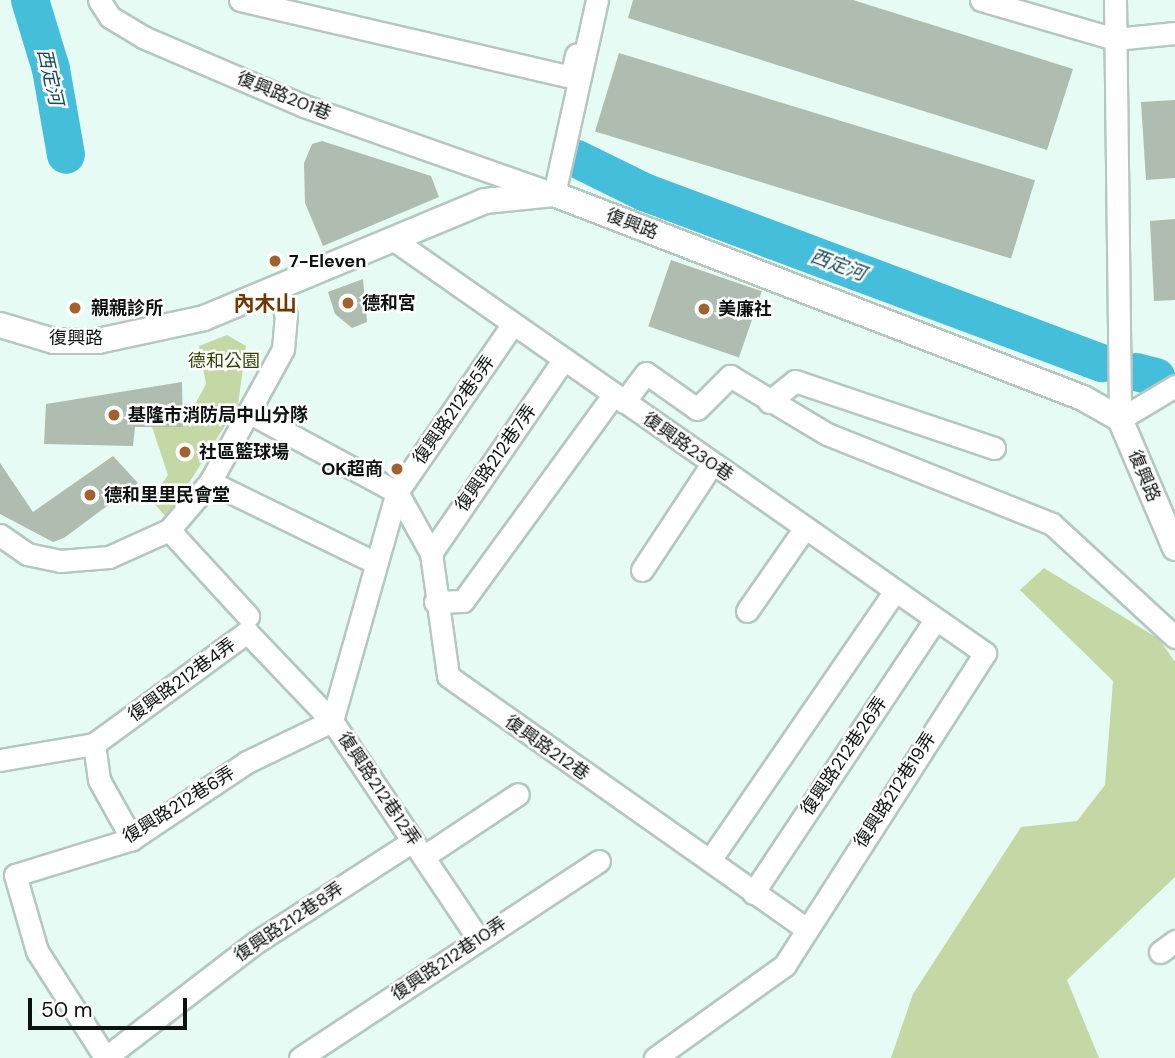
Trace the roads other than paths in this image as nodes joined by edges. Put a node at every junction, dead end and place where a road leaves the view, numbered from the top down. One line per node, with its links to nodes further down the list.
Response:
1 (99, 0): 9 (street, 復興路201巷)
2 (240, 0): 3 (street)
3 (588, 0)
4 (597, 0): 10 (street)
5 (981, 0): 8 (street)
6 (1115, 0): 8 (street)
7 (1175, 33): 8 (street)
8 (1115, 39): 21 (street)
9 (484, 165): 10 (street, 復興路201巷); 11 (street)
10 (554, 194): 11 (street, 復興路); 21 (street, 復興路)
11 (485, 201): 12 (street, 復興路)
12 (394, 240): 13 (street, 復興路); 15 (street, 復興路230巷)
13 (278, 286): 14 (street, 復興路); 20 (street)
14 (0, 325)
15 (511, 327): 16 (street, 復興路230巷); 25 (street, 復興路212巷5弄)
16 (562, 362): 18 (street, 復興路230巷); 30 (street, 復興路212巷7弄)
17 (1169, 394): 21 (street)
18 (618, 398): 19 (street); 23 (street, 復興路230巷); 34 (street)
19 (769, 402): 22 (street); 38 (street)
20 (250, 413): 24 (street); 25 (street)
21 (1120, 419): 29 (street, 復興路)
22 (994, 448)
23 (712, 464): 26 (street, 復興路230巷); 32 (street)
24 (210, 482): 27 (street); 31 (street)
25 (397, 492): 30 (street, 復興路212巷); 31 (street)
26 (804, 529): 33 (street, 復興路230巷); 35 (street)
27 (169, 530): 28 (street); 36 (street)
28 (0, 535)
29 (1175, 548)
30 (431, 554): 34 (street, 復興路212巷)
31 (376, 563): 40 (street)
32 (642, 570)
33 (894, 592): 37 (street, 復興路230巷); 46 (street)
34 (435, 602): 46 (street, 復興路212巷)
35 (747, 611)
36 (248, 616)
37 (935, 620): 39 (street, 復興路230巷); 49 (street, 復興路212巷26弄)
38 (1175, 637)
39 (985, 653): 50 (street, 復興路212巷19弄)
40 (332, 721): 41 (street, 復興路212巷4弄); 44 (street, 復興路212巷6弄); 45 (street, 復興路212巷12弄)
41 (94, 744): 42 (street, 復興路212巷4弄); 44 (street)
42 (0, 760)
43 (518, 794): 45 (street, 復興路212巷12弄)
44 (132, 839): 48 (street, 復興路212巷6弄)
45 (419, 849): 51 (street, 復興路212巷12弄); 52 (street, 復興路212巷8弄)
46 (710, 860): 49 (street, 復興路212巷)
47 (598, 861): 51 (street, 復興路212巷10弄)
48 (8, 881): 52 (street, 復興路212巷6弄)
49 (753, 892): 50 (street, 復興路212巷)
50 (807, 929): 54 (street, 復興路212巷19弄)
51 (478, 938): 53 (street, 復興路212巷10弄)
52 (105, 1058)
53 (300, 1058)
54 (655, 1058)

